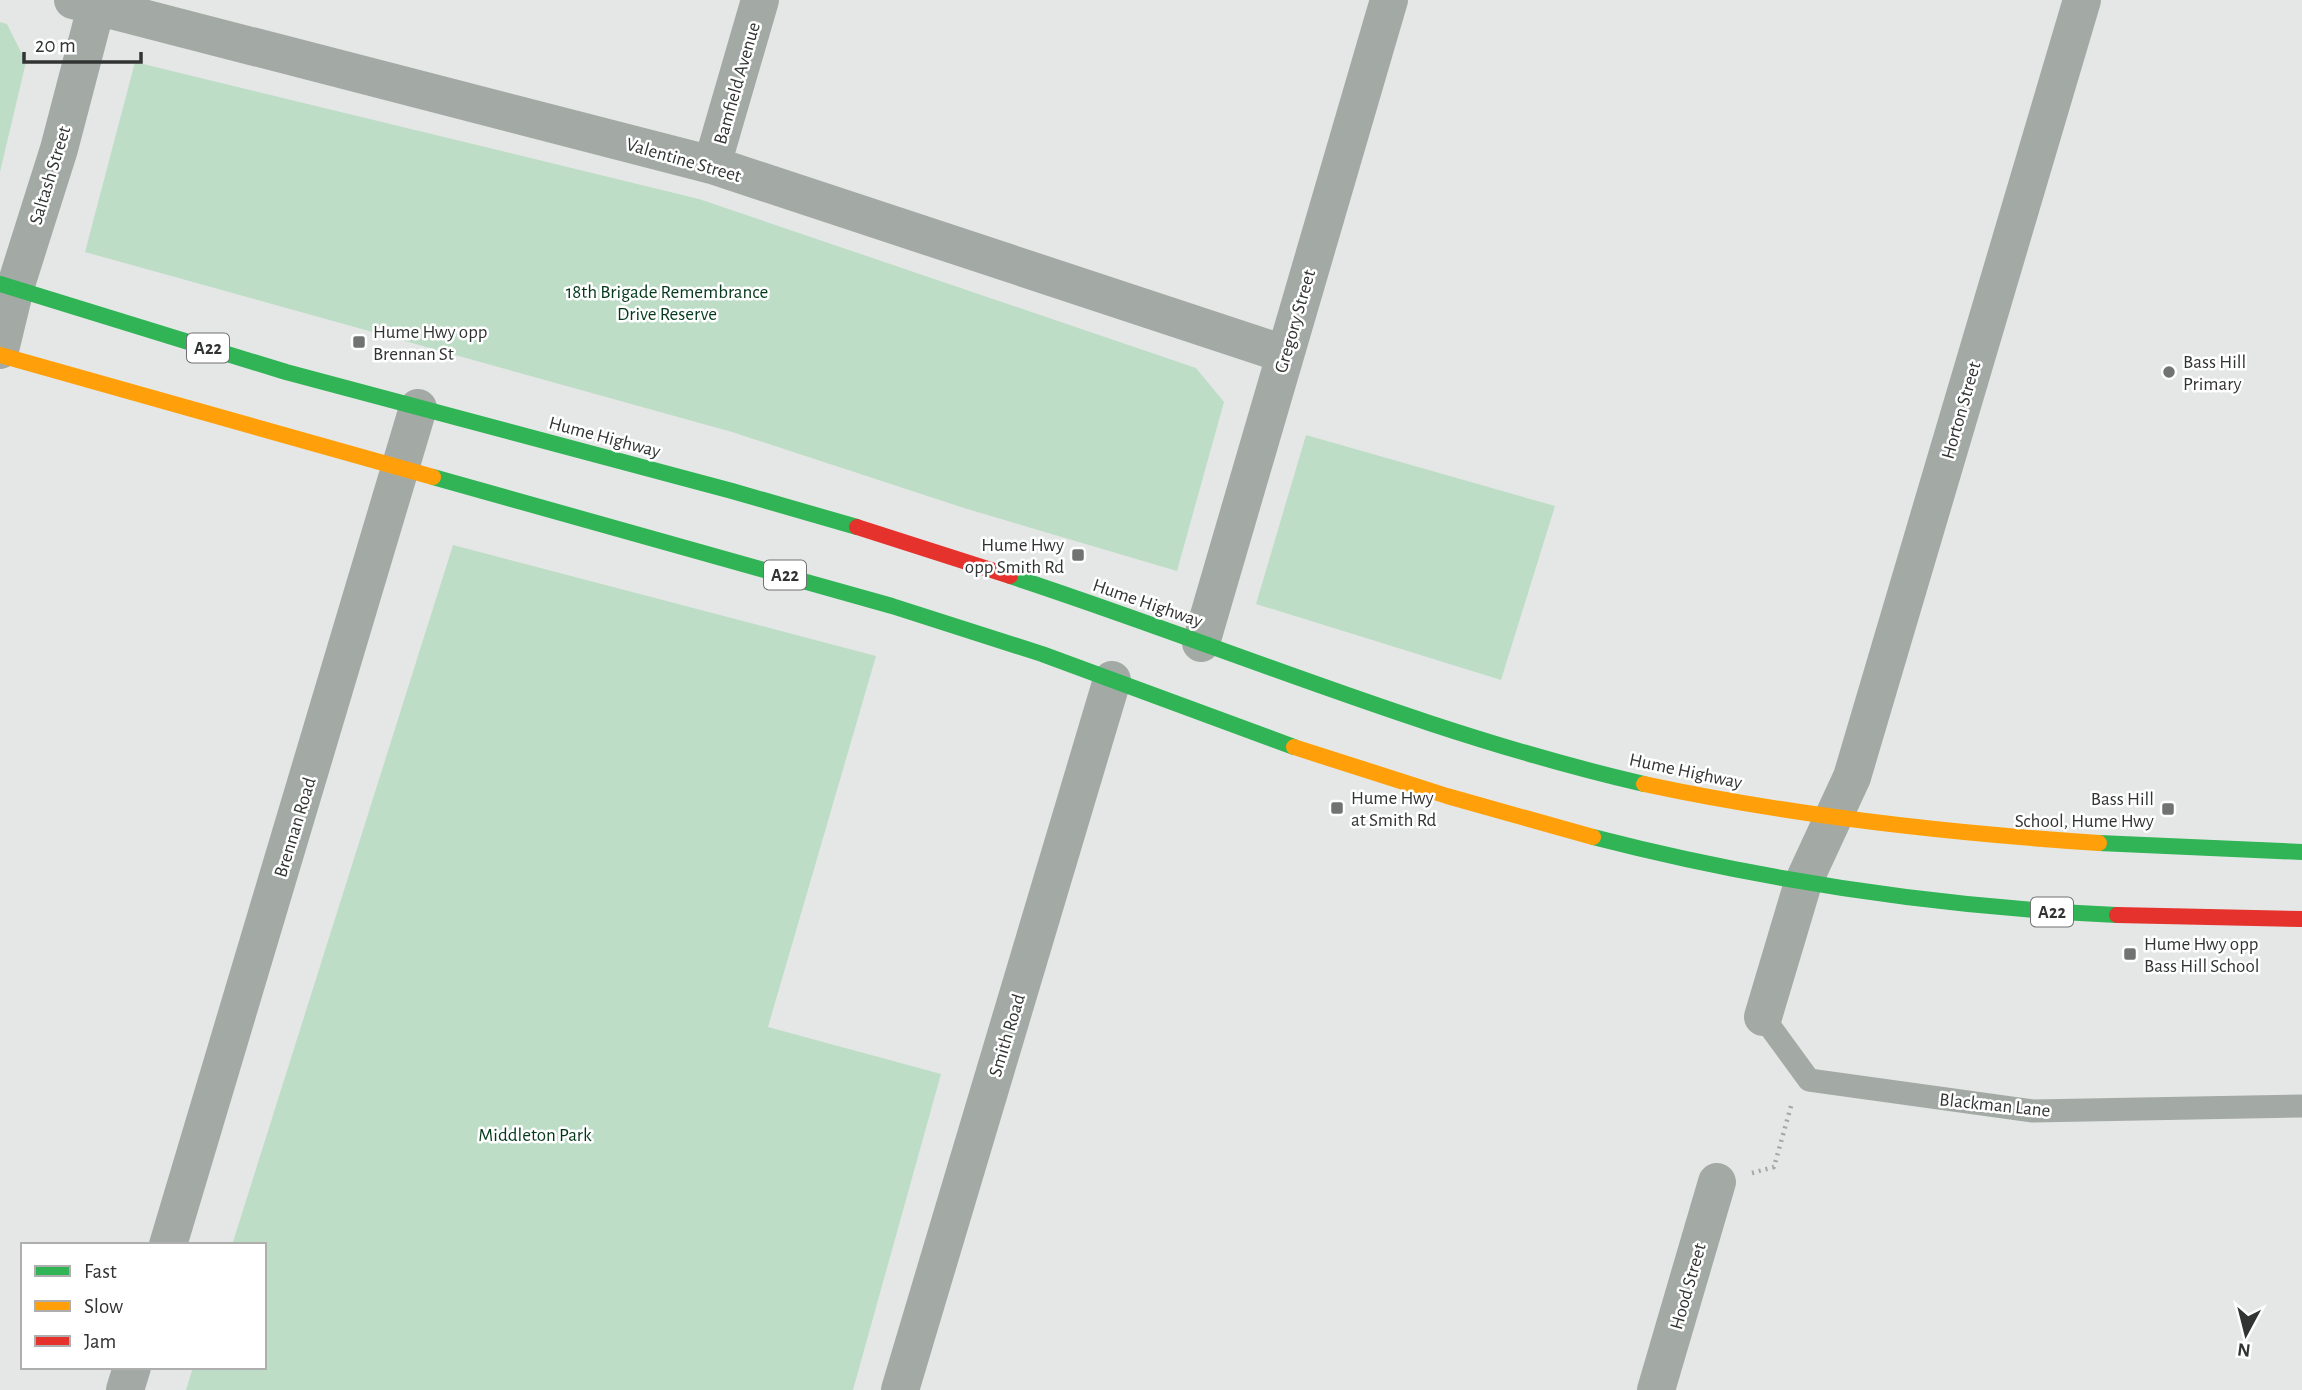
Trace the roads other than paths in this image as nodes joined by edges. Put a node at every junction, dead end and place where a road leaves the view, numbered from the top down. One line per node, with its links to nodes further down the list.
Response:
1 (760, 0): 5 (street, Bamfield Avenue)
2 (1389, 0): 8 (street, Gregory Street)
3 (2082, 0): 13 (street, Horton Street)
4 (89, 2): 5 (street, Valentine Street); 6 (street, Saltash Street)
5 (712, 165): 8 (street, Valentine Street)
6 (7, 286): 7 (street, Saltash Street); 9 (highway, Hume Highway / A22)
7 (0, 353): 10 (highway, A22)
8 (1284, 354): 11 (street, Gregory Street)
9 (418, 408): 10 (street, Brennan Road); 11 (highway, Hume Highway / A22)
10 (401, 468): 12 (highway, A22); 20 (street, Brennan Road)
11 (1201, 643): 13 (highway, Hume Highway / A22)
12 (1112, 680): 15 (highway, A22); 23 (street, Smith Road)
13 (1834, 817): 14 (highway, Hume Highway / A22); 15 (street, Horton Street)
14 (2302, 852)
15 (1803, 883): 16 (highway, A22); 17 (street)
16 (2302, 919)
17 (1763, 1017): 18 (lane, Blackman Lane)
18 (2302, 1106)
19 (1717, 1182): 24 (street, Hood Street)
20 (169, 1243)
21 (131, 1369): 22 (street)
22 (125, 1390)
23 (900, 1390)
24 (1656, 1390)

